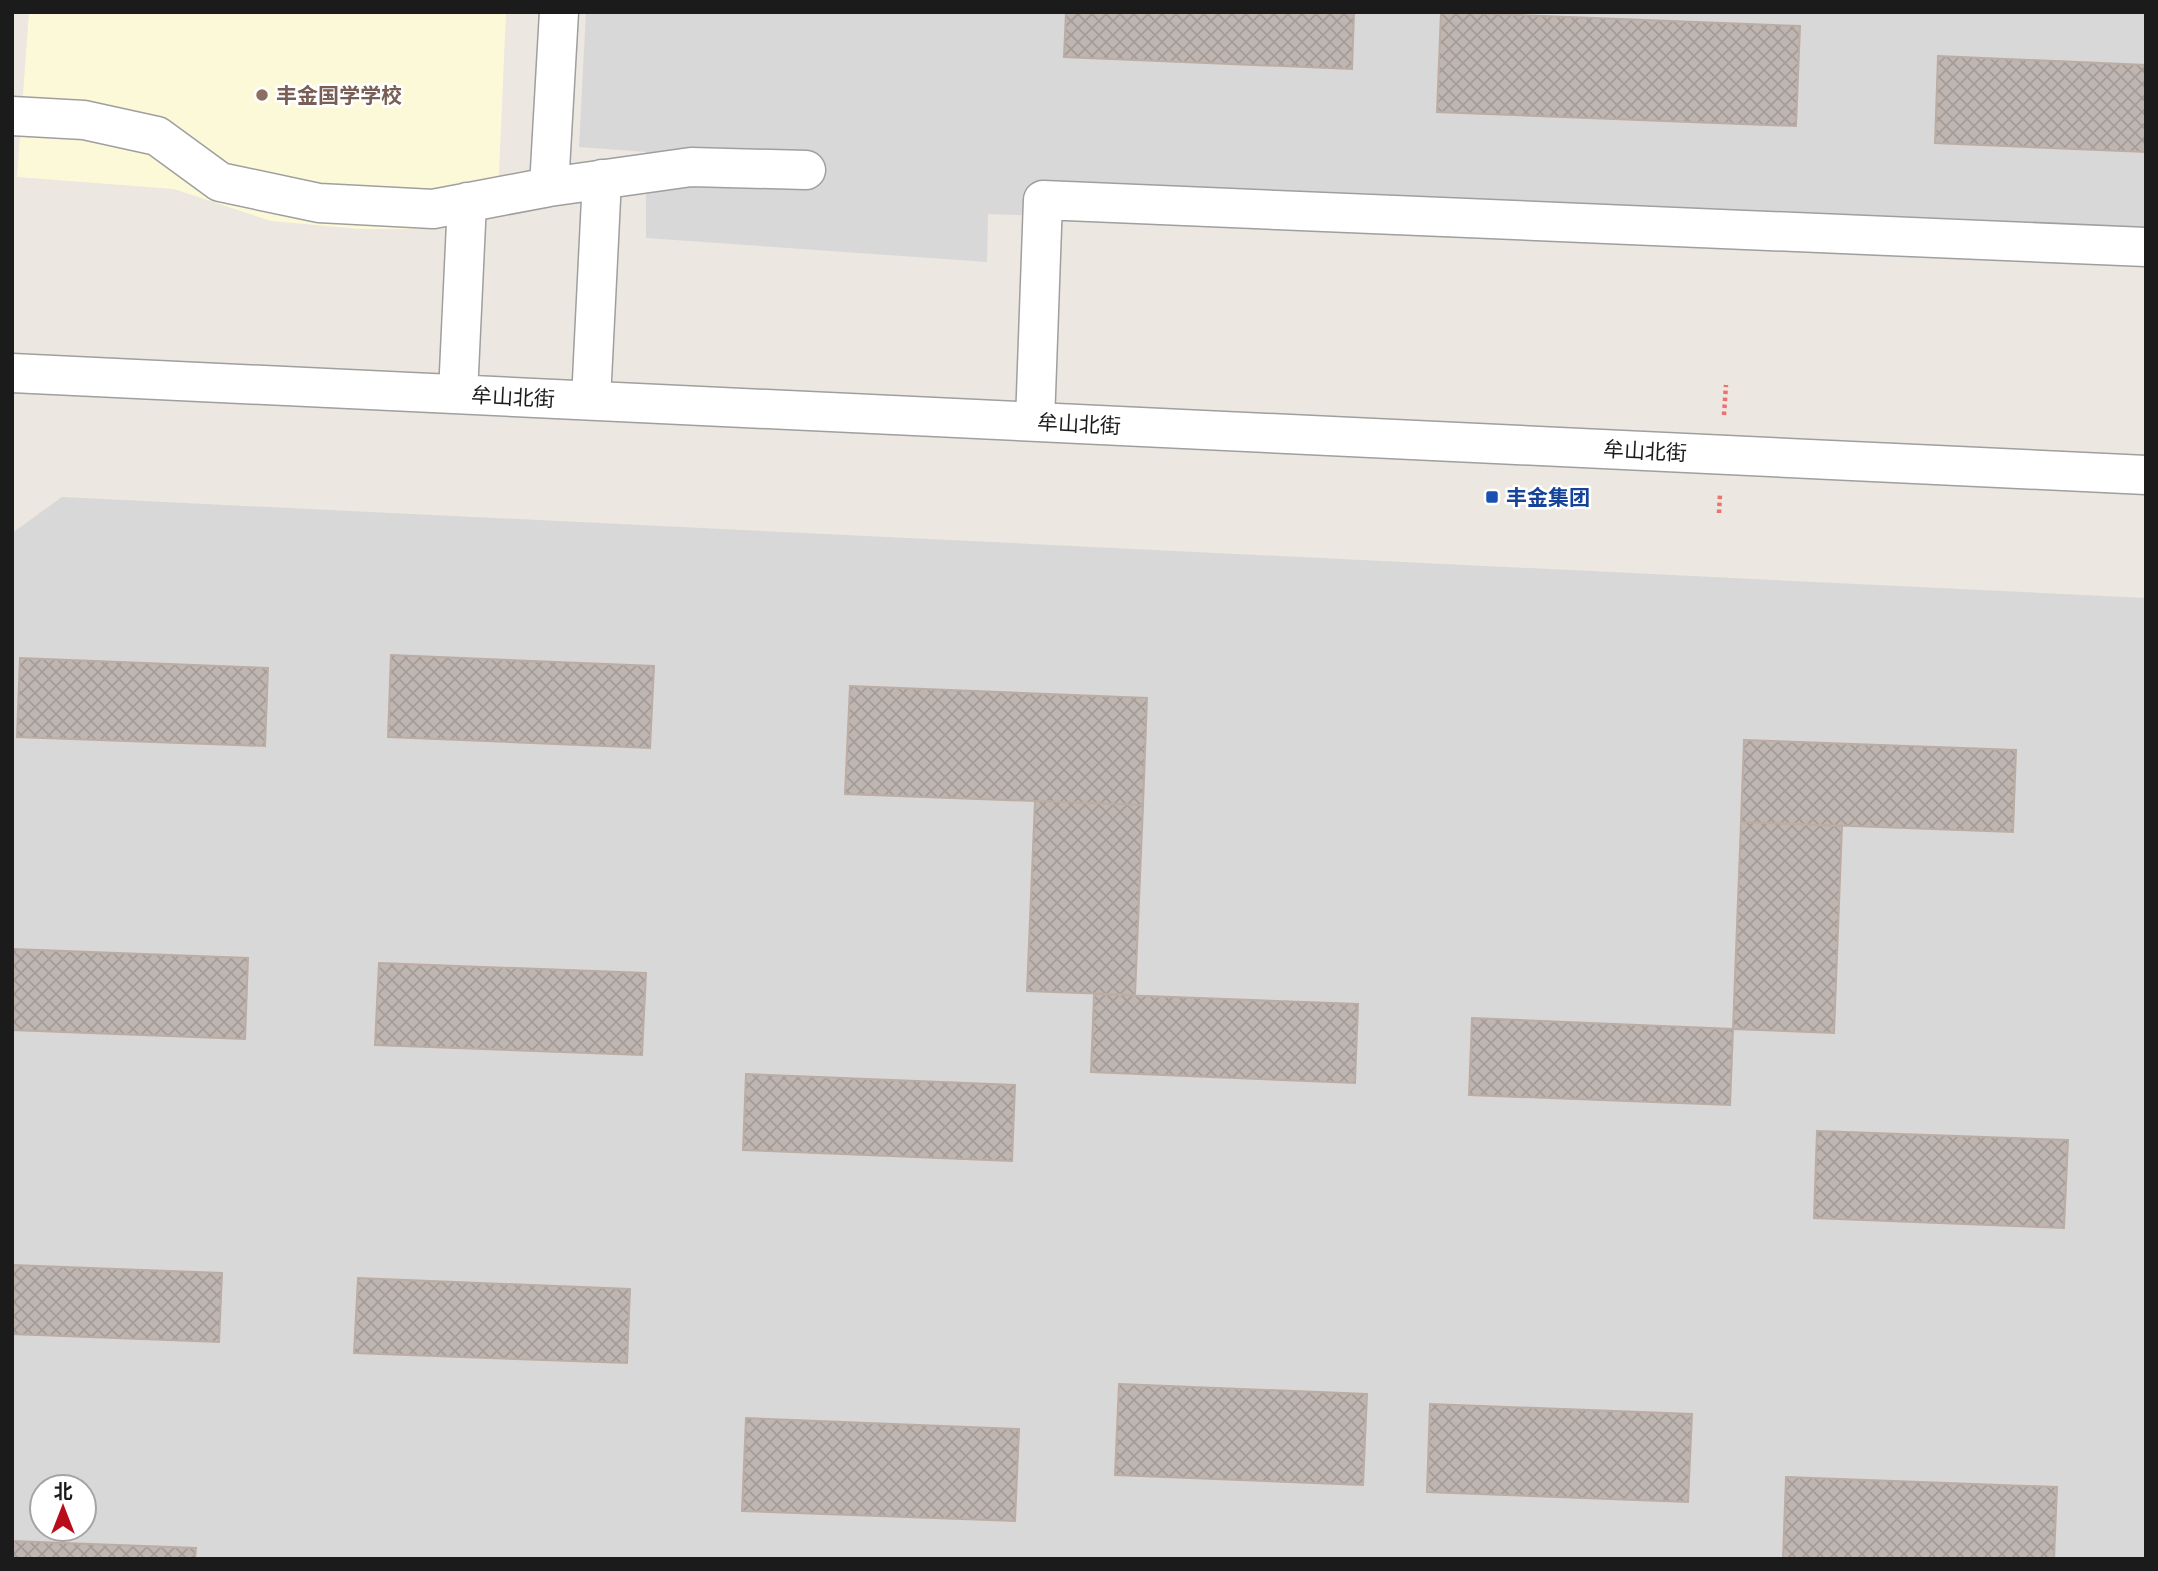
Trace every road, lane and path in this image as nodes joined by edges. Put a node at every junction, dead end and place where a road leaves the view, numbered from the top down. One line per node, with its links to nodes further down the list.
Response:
1 (559, 12): 5 (street)
2 (12, 116): 6 (street)
3 (806, 170): 4 (street)
4 (602, 179): 5 (street); 10 (street)
5 (550, 187): 6 (street)
6 (467, 202): 9 (street)
7 (2146, 247): 11 (street)
8 (12, 373): 9 (street, 牟山北街)
9 (458, 394): 10 (street, 牟山北街)
10 (591, 400): 11 (street, 牟山北街)
11 (1035, 422): 12 (street, 牟山北街)
12 (2146, 475)

